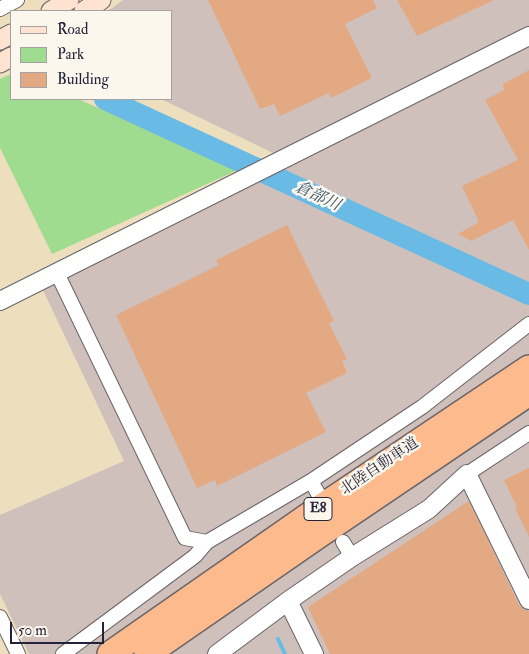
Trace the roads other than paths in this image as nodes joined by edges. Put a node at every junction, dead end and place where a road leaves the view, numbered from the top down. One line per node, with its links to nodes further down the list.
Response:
1 (17, 0): 4 (street)
2 (69, 0): 5 (main road)
3 (101, 0): 6 (main road)
4 (0, 9)
5 (53, 10)
6 (86, 10)
7 (529, 36): 8 (street)
8 (57, 274): 9 (street); 17 (street)
9 (0, 302)
10 (529, 324): 15 (street)
11 (529, 368): 25 (highway, 北陸自動車道 / E8)
12 (529, 393): 26 (highway, 北陸自動車道 / E8)
13 (529, 433): 14 (street)
14 (467, 474): 19 (street); 20 (street)
15 (311, 481): 16 (street); 17 (street)
16 (320, 496)
17 (207, 542): 24 (street)
18 (342, 542): 19 (street)
19 (352, 557): 21 (street)
20 (529, 600)
21 (288, 601): 27 (street); 28 (street)
22 (0, 617): 23 (street)
23 (18, 654)
24 (63, 654)
25 (110, 654)
26 (148, 654)
27 (217, 654)
28 (314, 654)

